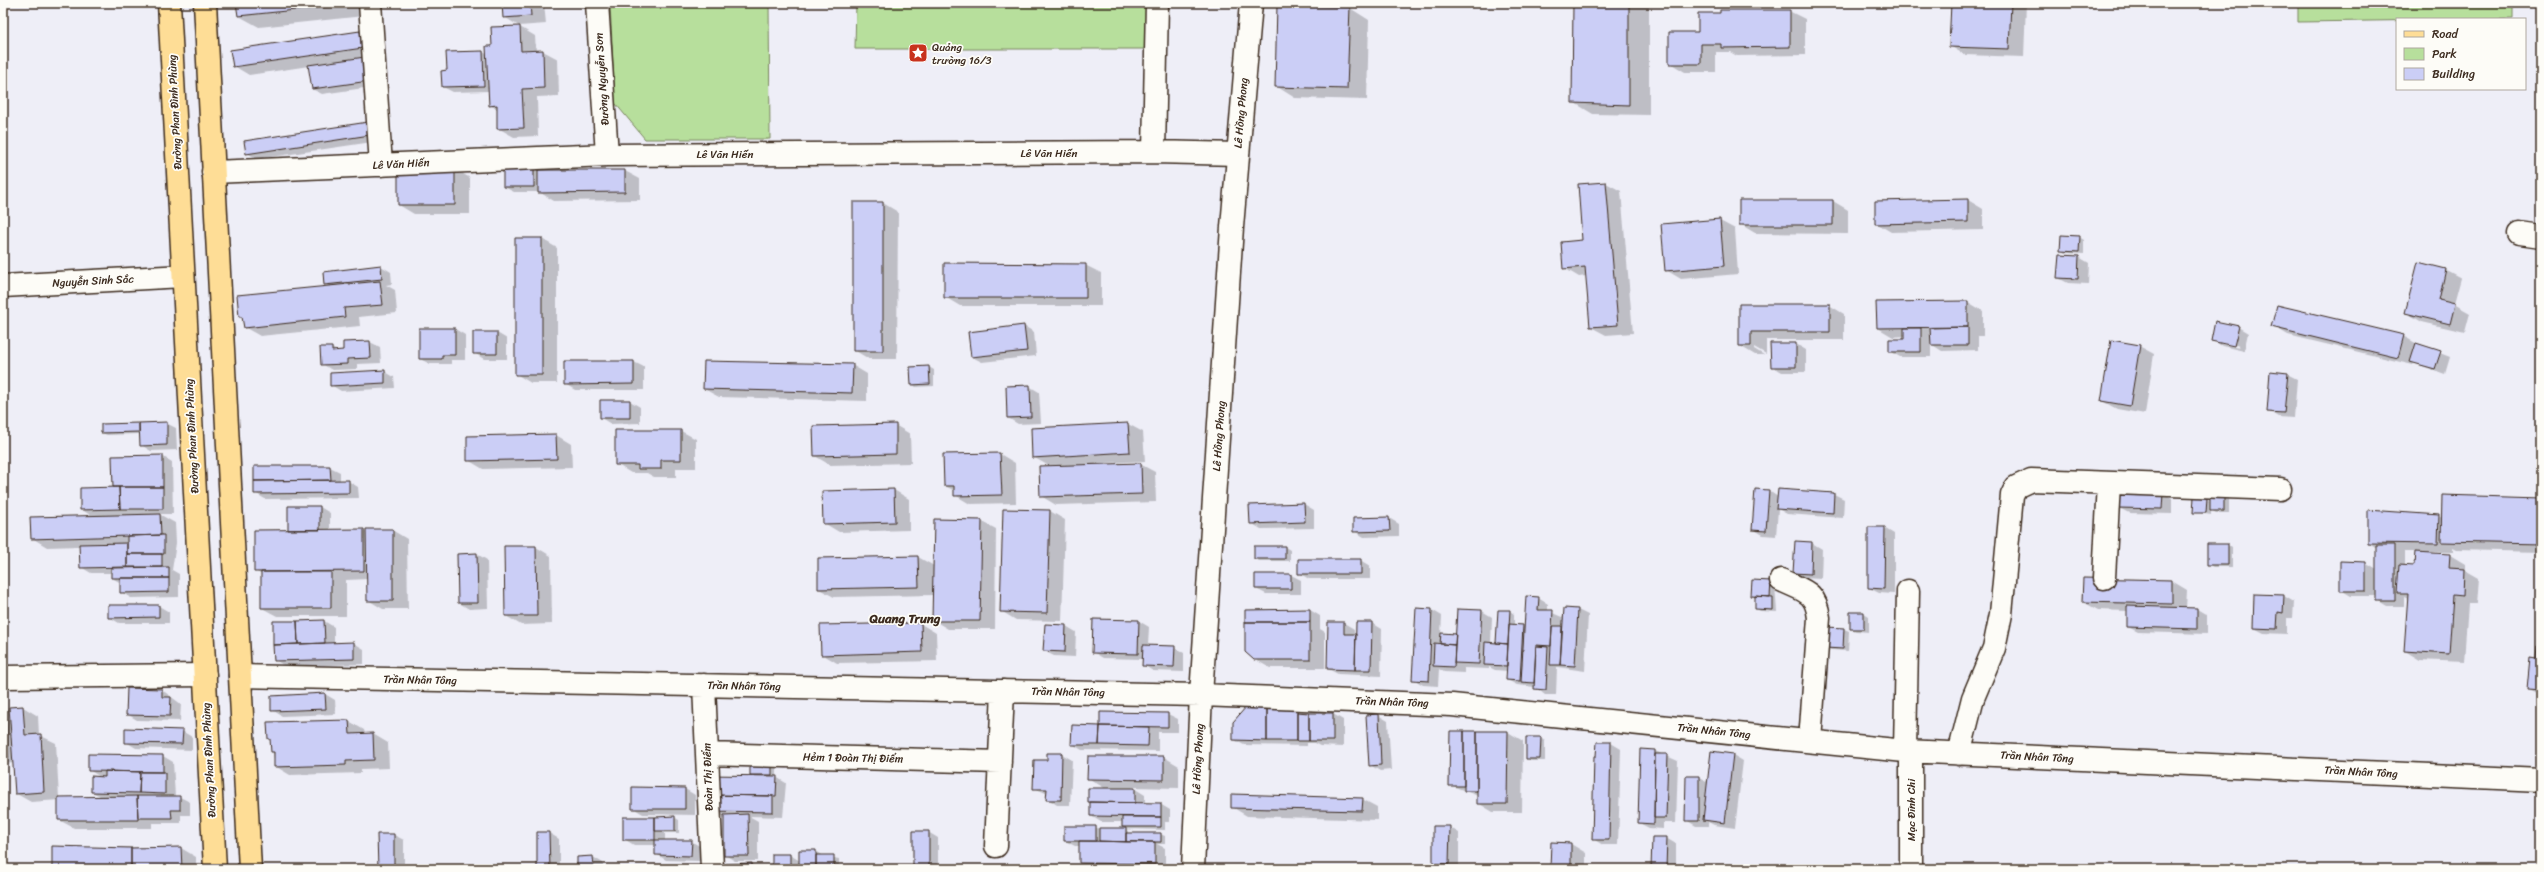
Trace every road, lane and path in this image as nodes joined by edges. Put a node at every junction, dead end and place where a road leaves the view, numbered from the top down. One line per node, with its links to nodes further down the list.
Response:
1 (169, 3): 14 (main road, Đường Phan Đình Phùng)
2 (205, 3): 11 (main road)
3 (370, 3): 10 (street)
4 (597, 3): 9 (street, Đường Nguyễn Sơn)
5 (1157, 3): 7 (street)
6 (1251, 3): 8 (street, Lê Hồng Phong)
7 (1154, 152): 8 (street, Lê Văn Hiến); 9 (street, Lê Văn Hiến)
8 (1238, 154): 26 (street, Lê Hồng Phong)
9 (607, 155): 10 (street, Lê Văn Hiến)
10 (381, 165): 11 (street, Lê Văn Hiến)
11 (213, 172): 22 (main road)
12 (2520, 233): 13 (street)
13 (2541, 236)
14 (183, 276): 15 (street, Nguyễn Sinh Sắc); 21 (main road, Đường Phan Đình Phùng)
15 (3, 286)
16 (2109, 483): 17 (street); 18 (street); 30 (street)
17 (2280, 489)
18 (2104, 578)
19 (1782, 580): 27 (street)
20 (1908, 591): 28 (street, Mạc Đĩnh Chi)
21 (205, 675): 23 (street); 34 (main road, Đường Phan Đình Phùng)
22 (240, 676): 24 (street, Trần Nhân Tông); 35 (main road)
23 (3, 677)
24 (704, 685): 25 (street, Trần Nhân Tông); 29 (street, Đoàn Thị Điểm)
25 (1003, 691): 26 (street, Trần Nhân Tông); 31 (street)
26 (1201, 695): 27 (street, Trần Nhân Tông); 37 (street, Lê Hồng Phong)
27 (1810, 741): 28 (street, Trần Nhân Tông)
28 (1908, 751): 30 (street, Trần Nhân Tông); 38 (street, Mạc Đĩnh Chi)
29 (707, 754): 31 (street, Hẻm 1 Đoàn Thị Điểm); 36 (street, Đoàn Thị Điểm)
30 (1958, 754): 32 (street, Trần Nhân Tông)
31 (1000, 762): 33 (street)
32 (2541, 780)
33 (996, 846)
34 (215, 869)
35 (250, 869)
36 (712, 869)
37 (1193, 869)
38 (1911, 869)

